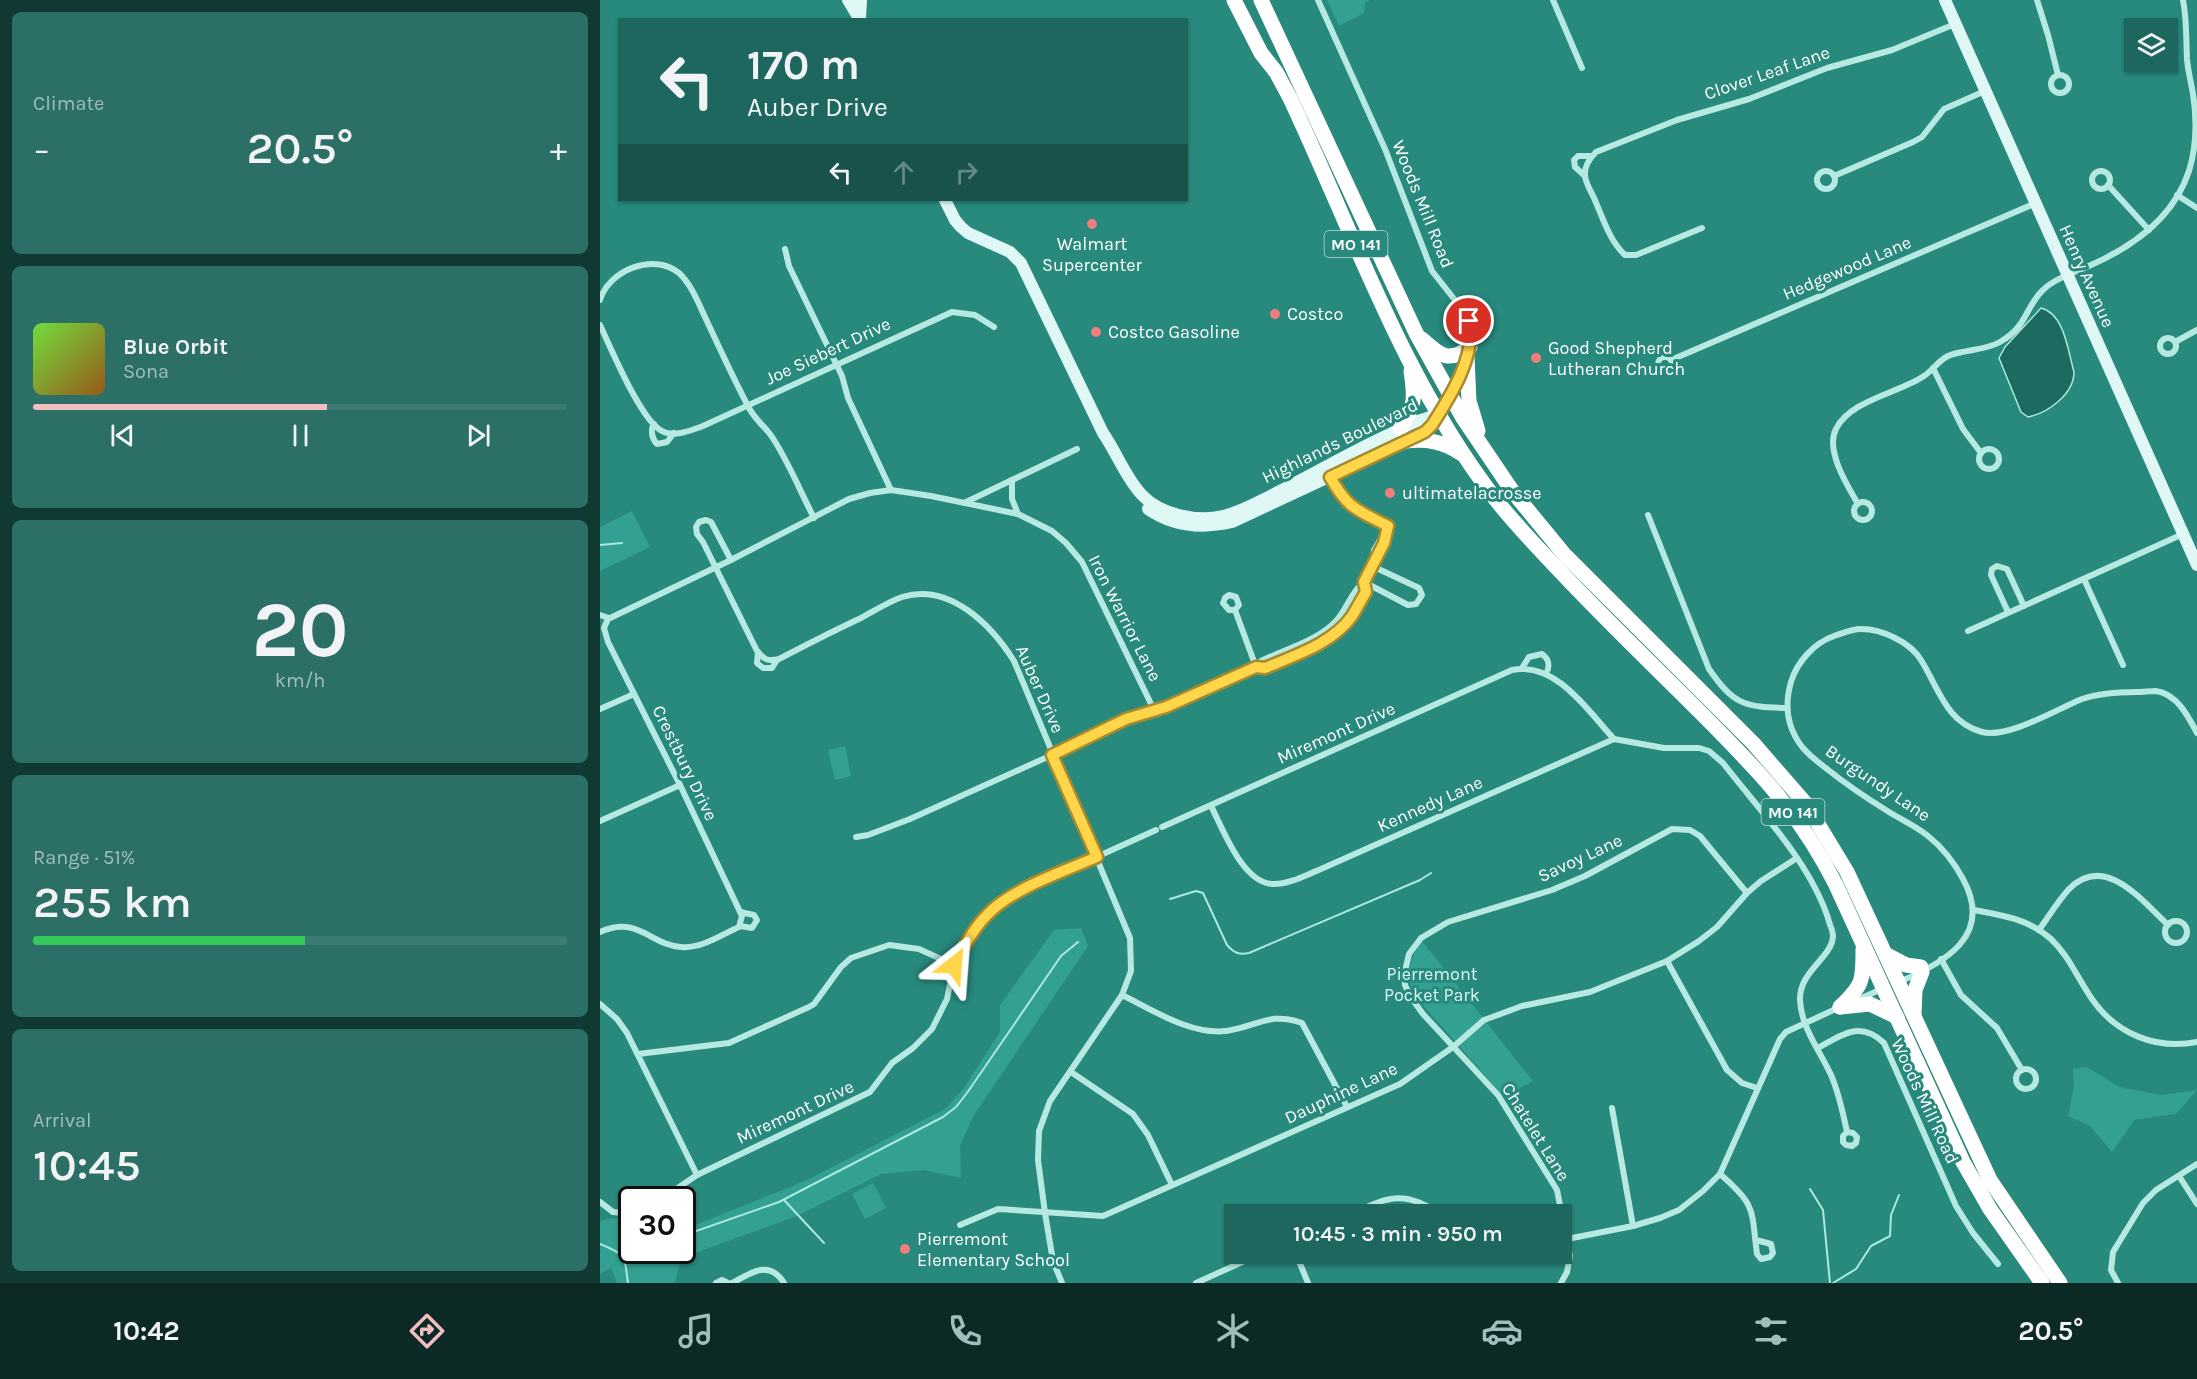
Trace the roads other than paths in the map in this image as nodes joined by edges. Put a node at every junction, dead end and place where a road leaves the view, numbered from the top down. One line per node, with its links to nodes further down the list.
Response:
1 (848, 0): 12 (street)
2 (861, 0): 13 (street)
3 (1234, 0): 16 (highway)
4 (1244, 0): 16 (highway, MO 141)
5 (1261, 0): 17 (highway, MO 141)
6 (1270, 0): 17 (highway)
7 (1318, 0): 38 (street, Woods Mill Road)
8 (1553, 0): 15 (street)
9 (1945, 0): 14 (street, Henry Avenue)
10 (2037, 0): 18 (street)
11 (2183, 0): 24 (street)
12 (859, 18)
13 (860, 18)
14 (1955, 24): 19 (street, Henry Avenue); 20 (street, Clover Leaf Lane)
15 (1582, 68)
16 (1275, 72): 40 (highway, MO 141)
17 (1294, 72): 36 (highway, MO 141)
18 (2058, 75)
19 (1985, 91): 22 (street); 26 (street, Henry Avenue)
20 (1592, 156): 21 (street); 21 (street, Clover Leaf Lane)
21 (1585, 176): 28 (street, Clover Leaf Lane)
22 (1834, 176)
23 (2108, 185): 29 (street)
24 (2177, 195): 27 (street); 29 (street)
25 (946, 201): 54 (street, Highlands Boulevard)
26 (2036, 203): 31 (street, Henry Avenue); 39 (street, Hedgewood Lane)
27 (2197, 208)
28 (1702, 228)
29 (2149, 230): 31 (street)
30 (785, 249): 41 (street)
31 (2067, 276): 42 (street); 62 (street, Henry Avenue)
32 (600, 300): 44 (street)
33 (600, 325): 47 (street)
34 (994, 327): 41 (street, Joe Siebert Drive)
35 (2197, 330): 37 (street)
36 (1416, 333): 38 (highway); 43 (highway, MO 141)
37 (2175, 342)
38 (1469, 352): 43 (street); 51 (highway)
39 (1671, 360)
40 (1410, 362): 45 (highway, MO 141); 49 (highway)
41 (836, 364): 44 (street, Joe Siebert Drive); 56 (street)
42 (1933, 368): 52 (street); 58 (street)
43 (1449, 395): 45 (street); 46 (highway, MO 141)
44 (748, 405): 48 (street, Joe Siebert Drive); 61 (street)
45 (1439, 415): 46 (highway); 49 (street, Highlands Boulevard); 53 (highway, MO 141)
46 (1463, 418): 51 (highway, MO 141)
47 (654, 424): 48 (street, Joe Siebert Drive); 48 (street, Joe Siebert Drive)
48 (674, 433)
49 (1403, 435): 53 (highway); 54 (street, Highlands Boulevard)
50 (1077, 449): 55 (street)
51 (1484, 451): 102 (highway, MO 141)
52 (1981, 453)
53 (1464, 455): 100 (highway, MO 141)
54 (1328, 472): 65 (street)
55 (1012, 480): 57 (street); 59 (street)
56 (891, 490): 57 (street, Iron Warrior Lane); 61 (street, Iron Warrior Lane)
57 (964, 503): 59 (street, Iron Warrior Lane)
58 (1858, 504)
59 (1018, 514): 83 (street, Iron Warrior Lane)
60 (1648, 515): 81 (street)
61 (814, 518): 63 (street, Iron Warrior Lane)
62 (2182, 534): 64 (street, Henry Avenue); 67 (street)
63 (731, 560): 66 (street, Iron Warrior Lane); 66 (street)
64 (2197, 565)
65 (1372, 566): 68 (street); 68 (street)
66 (715, 568): 73 (street, Iron Warrior Lane); 86 (street, Auber Drive)
67 (2084, 579): 69 (street); 76 (street)
68 (1364, 582): 77 (street)
69 (2024, 606): 71 (street); 71 (street)
70 (1235, 610): 77 (street)
71 (2008, 612): 74 (street)
72 (600, 615): 73 (street)
73 (609, 619): 75 (street, Crestbury Drive)
74 (1968, 632)
75 (603, 637): 80 (street, Crestbury Drive)
76 (2123, 665)
77 (1256, 667): 83 (street)
78 (1522, 668): 79 (street, Miremont Drive); 79 (street, Miremont Drive); 88 (street, Miremont Drive)
79 (1546, 674): 85 (street, Miremont Drive)
80 (634, 694): 82 (street); 87 (street, Crestbury Drive)
81 (1786, 708): 84 (street); 94 (street, Burgundy Lane)
82 (600, 709)
83 (1154, 710): 86 (street)
84 (2197, 733)
85 (1614, 739): 88 (street, Kennedy Lane); 92 (street)
86 (1052, 755): 90 (street); 91 (street, Auber Drive)
87 (680, 785): 89 (street); 95 (street, Crestbury Drive)
88 (1211, 806): 91 (street, Miremont Drive)
89 (600, 821)
90 (856, 837)
91 (1097, 857): 105 (street, Miremont Drive); 108 (street, Auber Drive)
92 (1797, 858): 93 (street, Dauphine Lane); 113 (street)
93 (1747, 893): 101 (street, Savoy Lane); 104 (street, Dauphine Lane)
94 (1974, 910): 98 (street); 103 (street)
95 (741, 914): 97 (street); 97 (street, Crestbury Drive)
96 (2168, 925): 98 (street)
97 (740, 926): 99 (street)
98 (2039, 930): 114 (street)
99 (600, 932)
100 (1863, 943): 107 (highway, MO 141); 110 (highway)
101 (1409, 954): 115 (street, Chatelet Lane)
102 (1885, 954): 106 (highway); 107 (highway, MO 141)
103 (1941, 959): 106 (street); 118 (street)
104 (1667, 961): 115 (street, Dauphine Lane); 120 (street)
105 (954, 965): 117 (street); 126 (street, Miremont Drive)
106 (1921, 969): 107 (street); 112 (highway)
107 (1893, 983): 110 (street); 111 (highway, MO 141); 112 (highway, MO 141)
108 (1122, 995): 119 (street, Auber Drive); 121 (street)
109 (600, 1005): 117 (street)
110 (1840, 1007): 111 (highway); 113 (street)
111 (1897, 1017): 152 (highway, MO 141)
112 (1914, 1017): 153 (highway, MO 141)
113 (1805, 1023): 116 (street); 120 (street)
114 (2197, 1042)
115 (1453, 1047): 121 (street, Dauphine Lane); 133 (street, Chatelet Lane)
116 (1818, 1048): 123 (street); 144 (street, Woods Mill Road)
117 (638, 1054): 126 (street)
118 (2022, 1070)
119 (1071, 1072): 128 (street); 136 (street, Auber Drive)
120 (1757, 1088): 125 (street)
121 (1347, 1107): 128 (street, Dauphine Lane)
122 (1612, 1108): 138 (street)
123 (1847, 1132)
124 (2197, 1164): 127 (street)
125 (1720, 1174): 138 (street); 140 (street)
126 (697, 1175): 129 (street, Miremont Drive)
127 (2179, 1176): 134 (street); 154 (street)
128 (1172, 1185): 136 (street, Dauphine Lane)
129 (681, 1186)
130 (600, 1202): 135 (street)
131 (1372, 1204): 132 (street)
132 (1423, 1204)
133 (1559, 1204)
134 (2197, 1204)
135 (618, 1213)
136 (1045, 1213): 137 (street, Dauphine Lane); 148 (street, Auber Drive)
137 (960, 1225)
138 (1633, 1226): 139 (street)
139 (1572, 1238)
140 (1756, 1240)
141 (1238, 1264): 149 (street)
142 (1300, 1264): 150 (street)
143 (1569, 1264): 151 (street, Chatelet Lane)
144 (1998, 1264)
145 (716, 1283): 146 (street)
146 (730, 1283): 147 (street)
147 (784, 1283)
148 (1062, 1283)
149 (1196, 1283)
150 (1308, 1283)
151 (1561, 1283)
152 (2042, 1283)
153 (2060, 1283)
154 (2118, 1283)

